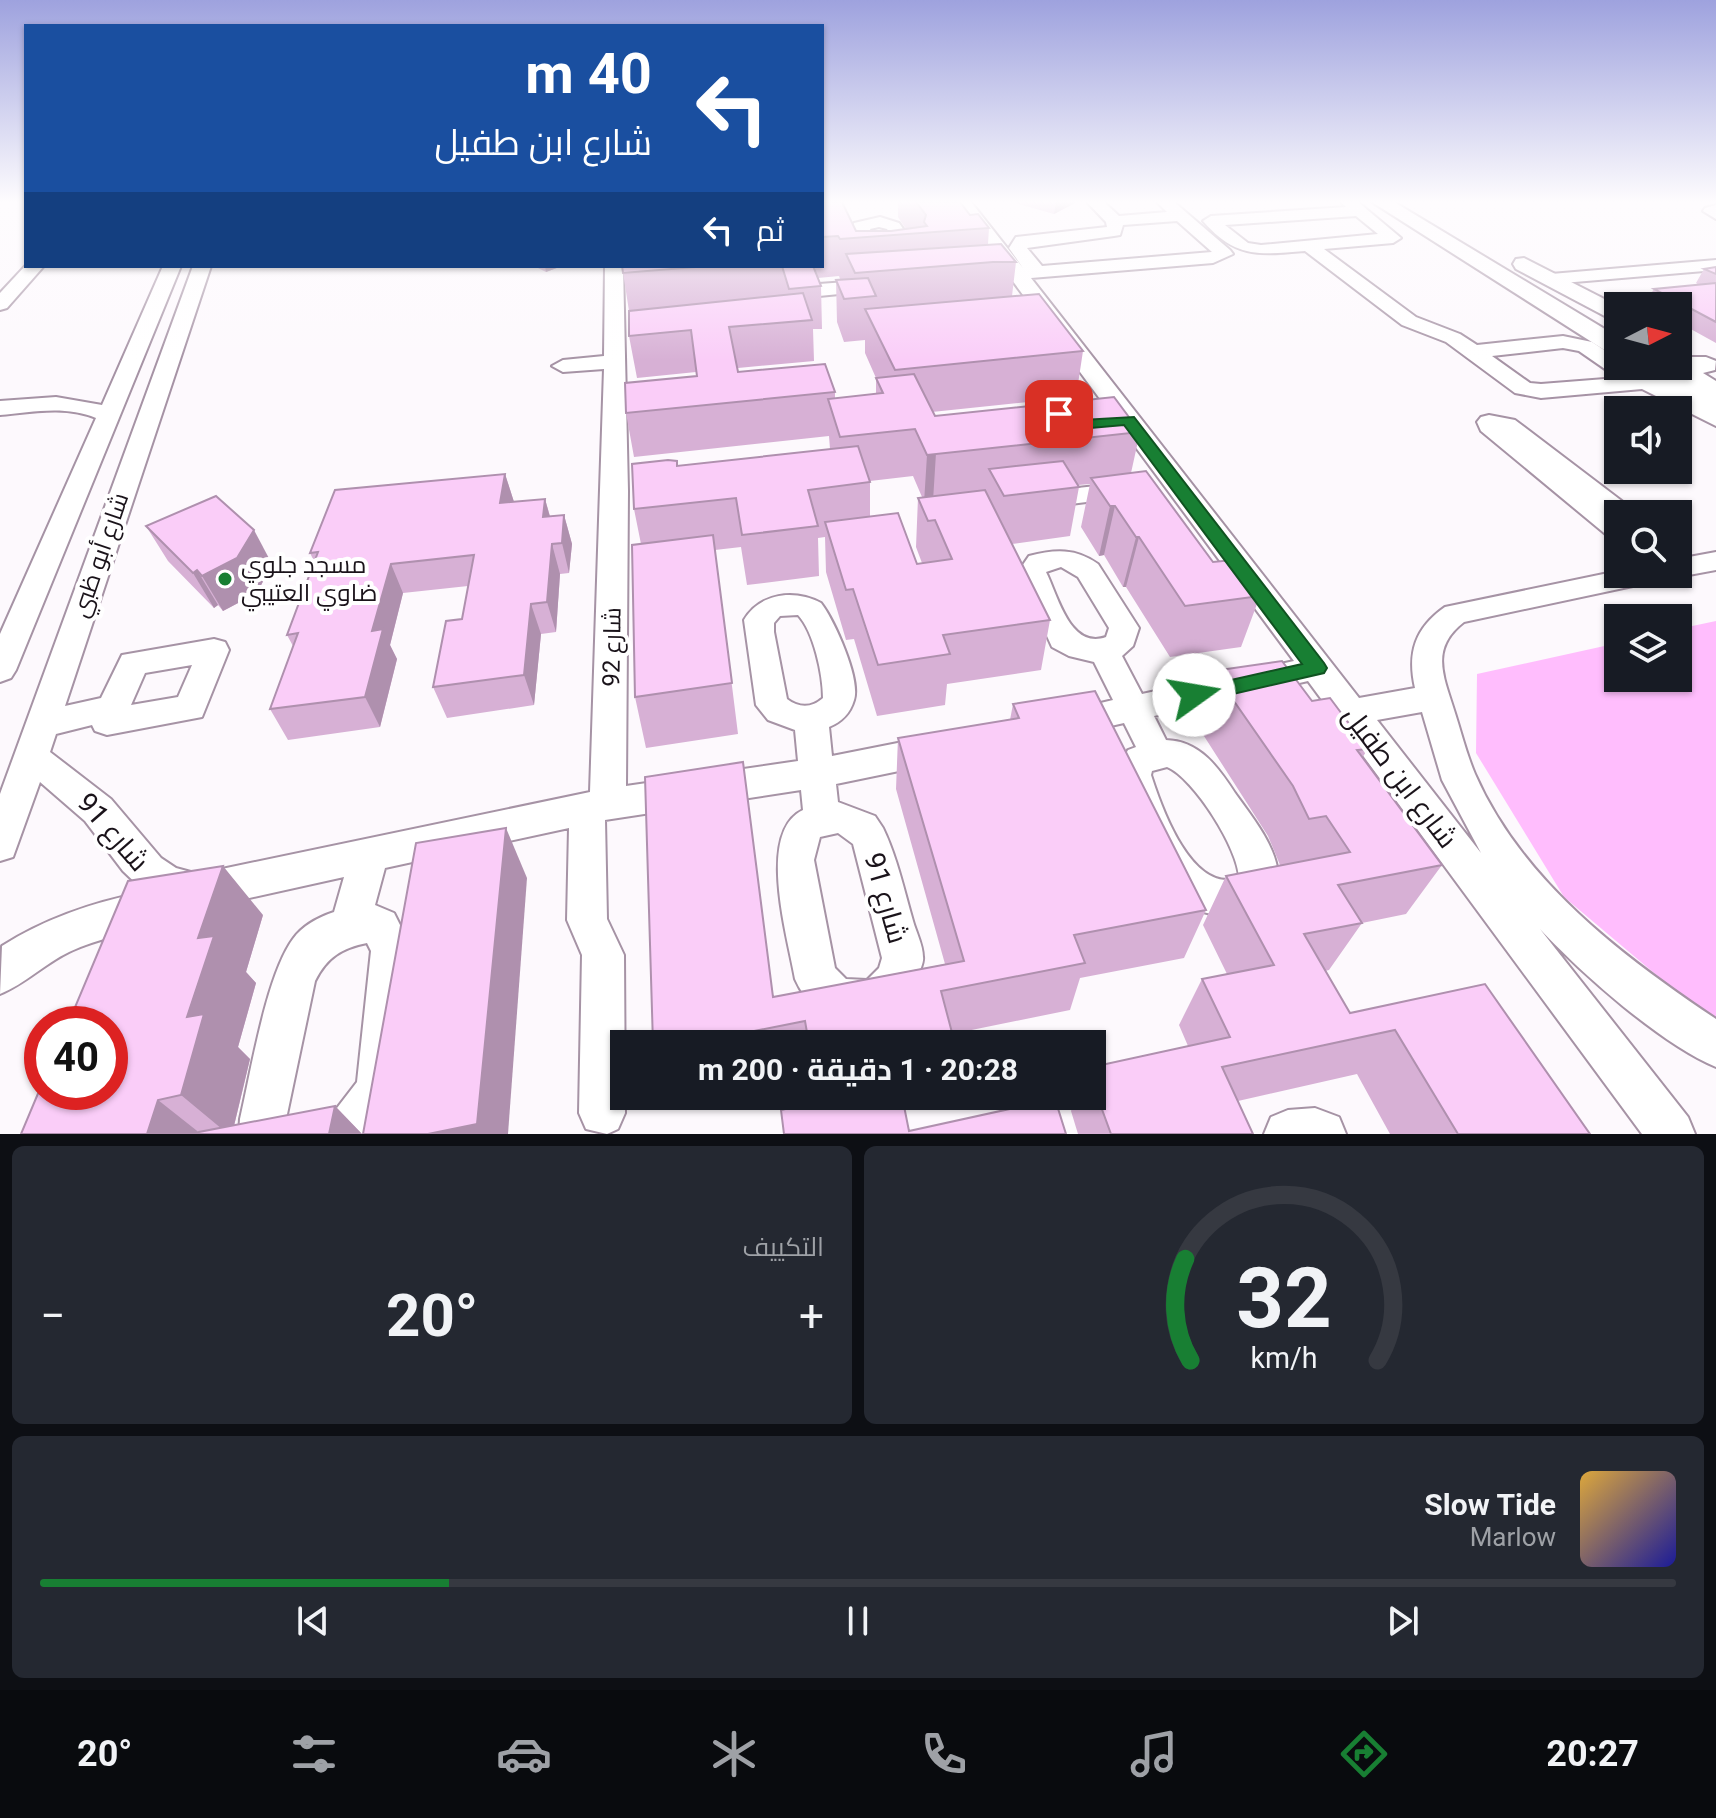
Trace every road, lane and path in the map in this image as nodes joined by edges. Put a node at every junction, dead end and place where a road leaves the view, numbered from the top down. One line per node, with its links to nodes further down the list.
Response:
1 (1011, 255): 12 (street, شارع ابن طفيل)
2 (1020, 255): 12 (street)
3 (1221, 255): 12 (street)
4 (1321, 255): 23 (street)
5 (1478, 255): 21 (main road)
6 (1503, 255): 14 (main road)
7 (1716, 265): 14 (street)
8 (33, 268): 17 (street)
9 (171, 268): 28 (street, شارع أبو ظبي)
10 (204, 268): 58 (street, شارع أبو ظبي)
11 (614, 268): 22 (street, شارع 92)
12 (1024, 268): 13 (street); 19 (street, شارع ابن طفيل)
13 (987, 277)
14 (1551, 279): 18 (main road)
15 (895, 284): 16 (street)
16 (819, 290)
17 (0, 304)
18 (1604, 308)
19 (1051, 318): 20 (street); 40 (street, شارع ابن طفيل)
20 (1024, 319)
21 (1604, 339)
22 (620, 342): 25 (street); 33 (street, شارع 92)
23 (1472, 352): 24 (street); 29 (street)
24 (1604, 355)
25 (564, 356)
26 (1692, 358): 27 (main road)
27 (1711, 368): 34 (main road)
28 (126, 377): 35 (street); 38 (street, شارع أبو ظبي)
29 (1606, 380)
30 (1654, 380): 39 (street)
31 (1660, 380): 36 (main road)
32 (644, 387): 33 (street)
33 (614, 390): 44 (street, شارع 92)
34 (1716, 393)
35 (60, 403): 37 (street); 38 (street)
36 (1716, 404)
37 (0, 408)
38 (109, 416): 51 (street, شارع أبو ظبي)
39 (1716, 419)
40 (1128, 420): 41 (street); 42 (street, شارع ابن طفيل)
41 (1104, 422)
42 (1177, 485): 46 (street); 50 (street, شارع ابن طفيل)
43 (645, 488): 44 (street)
44 (615, 491): 62 (street, شارع 92)
45 (1604, 500): 47 (street)
46 (1010, 504)
47 (1604, 520)
48 (1604, 583): 52 (street)
49 (1104, 650): 54 (street)
50 (1317, 668): 54 (street); 55 (street, شارع ابن طفيل)
51 (0, 670)
52 (1434, 697): 55 (street); 69 (street)
53 (112, 708): 58 (street)
54 (1133, 709): 57 (street); 60 (street)
55 (1351, 712): 75 (street, شارع ابن طفيل)
56 (811, 719): 61 (street)
57 (1043, 727)
58 (35, 740): 64 (street, شارع أبو ظبي); 66 (street, شارع 91)
59 (968, 743): 61 (street, شارع 91)
60 (1156, 754)
61 (817, 773): 62 (street, شارع 91); 63 (street)
62 (598, 806): 65 (street, شارع 91); 70 (street, شارع 92)
63 (822, 818)
64 (0, 845)
65 (370, 853): 66 (street, شارع 91); 67 (street)
66 (206, 889): 68 (street, شارع 91)
67 (349, 927): 71 (street); 72 (street)
68 (0, 974)
69 (1716, 1045)
70 (602, 1113)
71 (263, 1134)
72 (333, 1134)
73 (1288, 1134): 74 (street)
74 (1322, 1134)
75 (1671, 1134)

